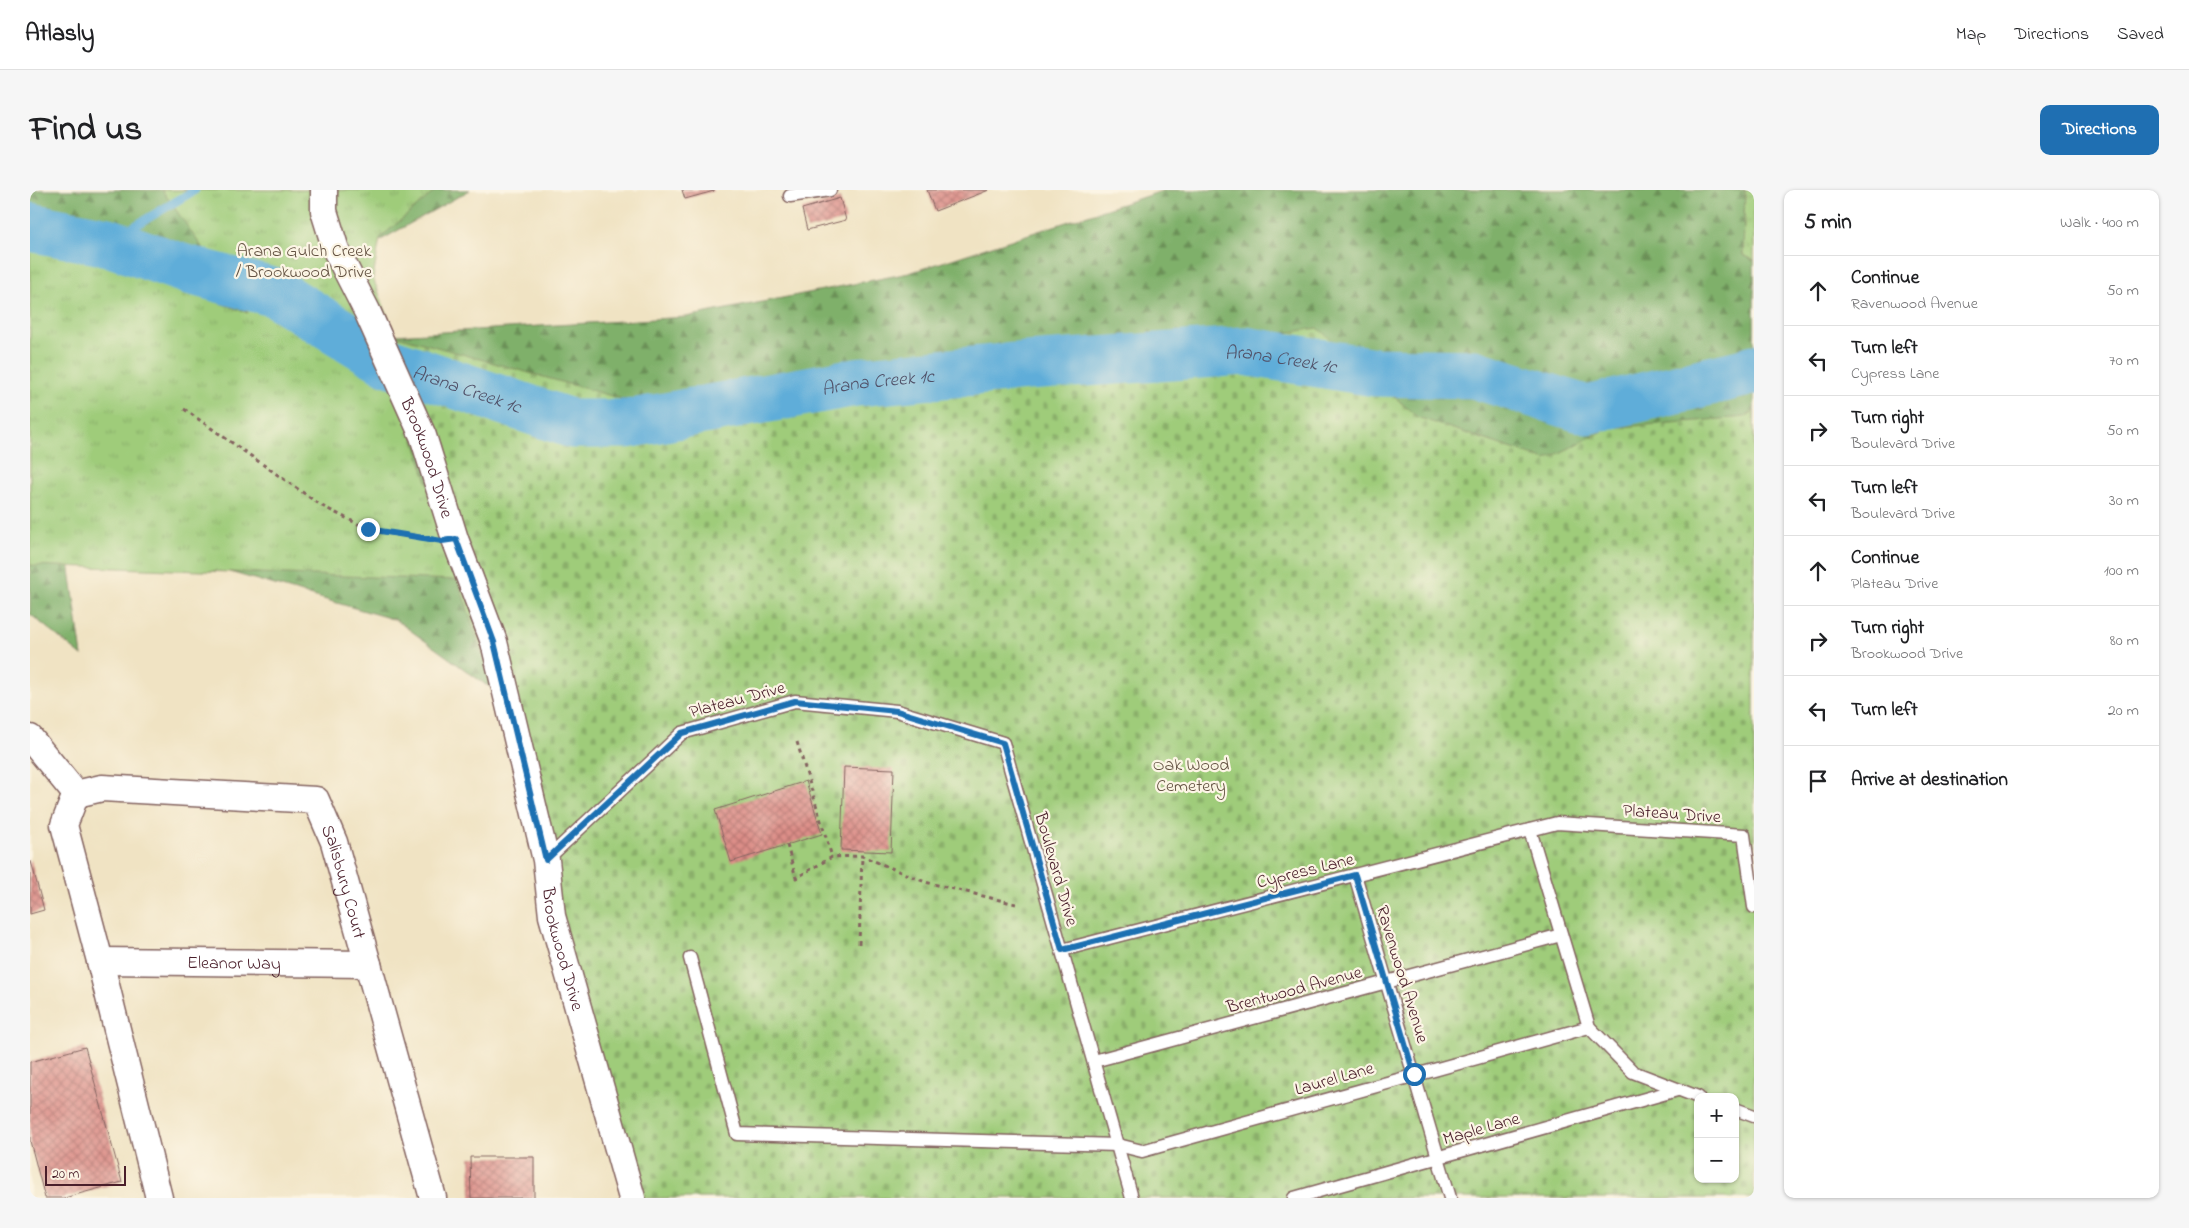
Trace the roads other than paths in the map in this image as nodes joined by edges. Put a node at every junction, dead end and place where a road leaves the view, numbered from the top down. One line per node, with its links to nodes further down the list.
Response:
1 (324, 190): 10 (street, Brookwood Drive)
2 (830, 190): 3 (lane)
3 (790, 196)
4 (897, 711): 10 (lane, Plateau Drive); 14 (lane, Boulevard Drive)
5 (30, 738): 6 (street)
6 (76, 794): 16 (street); 17 (street, Salisbury Court)
7 (1557, 823): 8 (lane, Cypress Lane); 9 (lane, Plateau Drive)
8 (1530, 830): 11 (lane, Cypress Lane); 13 (lane)
9 (1749, 835): 12 (lane, Plateau Drive)
10 (546, 860): 30 (street, Brookwood Drive)
11 (1355, 875): 14 (lane, Cypress Lane); 18 (lane, Ravenwood Avenue)
12 (1754, 907)
13 (1561, 935): 18 (lane, Brentwood Avenue); 19 (lane)
14 (1062, 950): 20 (lane, Boulevard Drive)
15 (690, 958): 26 (lane, Laurel Lane)
16 (100, 961): 17 (street, Eleanor Way); 28 (street)
17 (368, 964): 29 (street, Salisbury Court)
18 (1387, 983): 20 (lane, Brentwood Avenue); 21 (lane, Ravenwood Avenue)
19 (1589, 1027): 21 (lane, Laurel Lane); 22 (lane)
20 (1094, 1061): 26 (lane, Boulevard Drive)
21 (1414, 1074): 26 (lane, Laurel Lane); 27 (lane, Ravenwood Avenue)
22 (1677, 1090): 23 (lane); 27 (lane, Maple Lane)
23 (1694, 1096)
24 (1739, 1110): 25 (lane)
25 (1754, 1116)
26 (1118, 1145): 31 (lane, Boulevard Drive)
27 (1440, 1158): 32 (lane, Maple Lane); 33 (lane, Ravenwood Avenue)
28 (159, 1198)
29 (433, 1198)
30 (632, 1198)
31 (1132, 1198)
32 (1294, 1198)
33 (1450, 1198)

